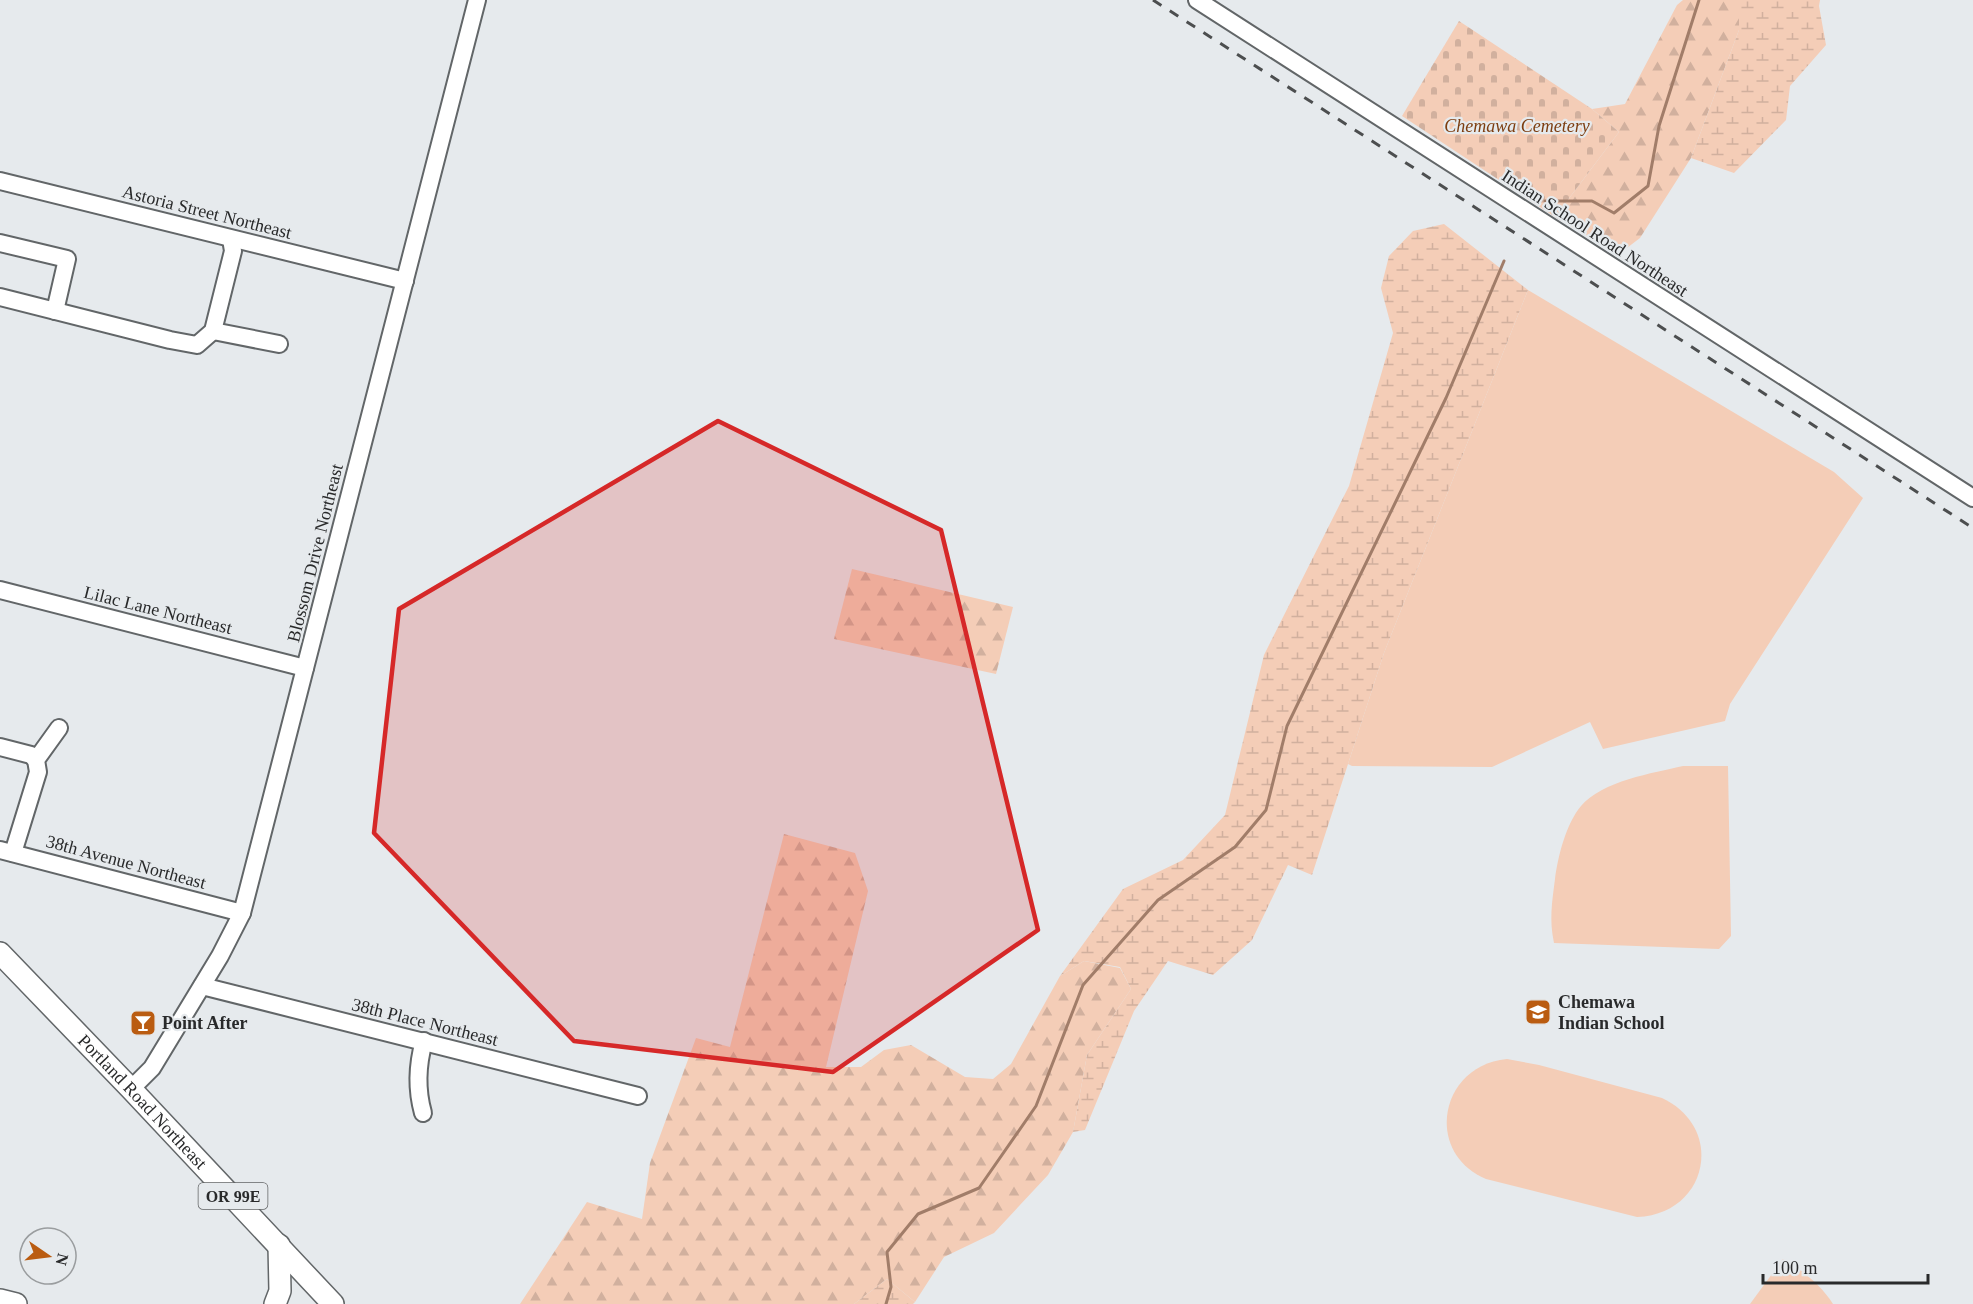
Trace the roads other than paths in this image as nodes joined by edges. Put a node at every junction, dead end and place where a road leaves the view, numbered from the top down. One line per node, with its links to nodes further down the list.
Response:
1 (477, 0): 6 (street, Blossom Drive Northeast)
2 (1197, 0): 11 (street, Indian School Road Northeast)
3 (0, 181): 4 (street, Astoria Street Northeast)
4 (231, 239): 6 (street, Astoria Street Northeast); 9 (street)
5 (0, 243): 8 (street)
6 (405, 281): 13 (street, Blossom Drive Northeast)
7 (0, 297): 8 (street)
8 (55, 311): 9 (street)
9 (213, 331): 10 (street)
10 (279, 344)
11 (1973, 498)
12 (0, 590): 13 (street, Lilac Lane Northeast)
13 (305, 668): 18 (street, Blossom Drive Northeast)
14 (59, 728): 16 (street)
15 (0, 747): 16 (street)
16 (36, 760): 17 (street)
17 (7, 852): 18 (street, 38th Avenue Northeast)
18 (242, 913): 20 (street, Blossom Drive Northeast)
19 (0, 953): 22 (main road, Portland Road Northeast / OR 99E)
20 (202, 986): 21 (street, 38th Place Northeast); 22 (street, Blossom Drive Northeast)
21 (424, 1041): 23 (street, 38th Place Northeast); 24 (street)
22 (131, 1089): 25 (main road, Portland Road Northeast / OR 99E)
23 (638, 1096)
24 (423, 1113)
25 (279, 1245): 28 (main road); 29 (main road, Portland Road Northeast / OR 99E)
26 (0, 1300): 27 (main road)
27 (16, 1304)
28 (275, 1304)
29 (333, 1304)

